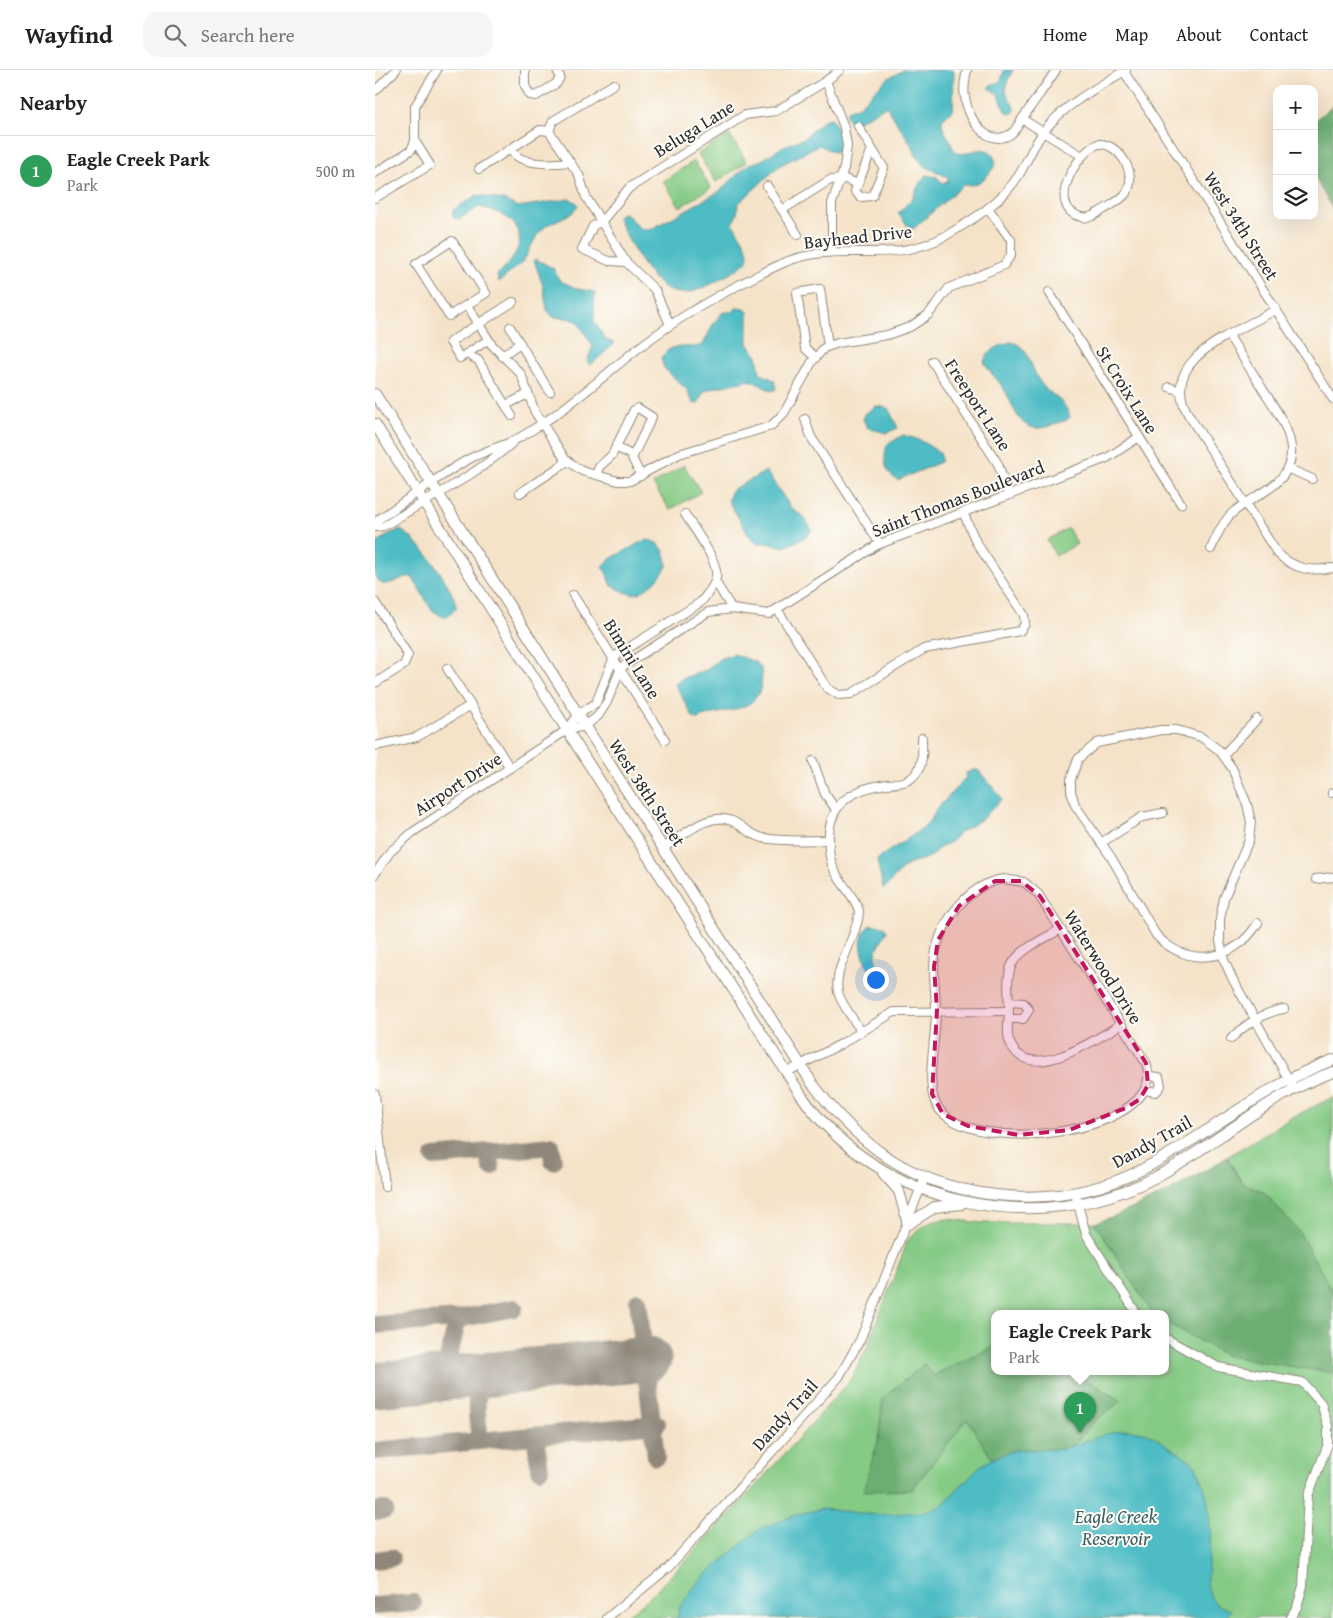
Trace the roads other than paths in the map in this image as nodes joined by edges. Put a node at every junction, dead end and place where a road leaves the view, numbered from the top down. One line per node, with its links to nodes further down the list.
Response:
1 (396, 70): 11 (street)
2 (437, 70): 16 (street)
3 (525, 70): 4 (street)
4 (557, 70)
5 (840, 70): 9 (street, Beluga Lane)
6 (967, 70): 12 (street)
7 (1055, 70): 12 (street)
8 (1124, 70): 15 (street, Bayhead Drive); 36 (street, West 34th Street)
9 (826, 81): 23 (street); 29 (street, Beluga Lane)
10 (614, 84): 14 (street)
11 (375, 92)
12 (1022, 119): 15 (street)
13 (858, 126): 18 (street)
14 (549, 132): 17 (street); 20 (street)
15 (1042, 132): 19 (street); 27 (street, Bayhead Drive)
16 (415, 141): 22 (street); 26 (street)
17 (510, 149): 20 (street); 21 (street)
18 (872, 149): 24 (street); 24 (street)
19 (1081, 156): 19 (street)
20 (570, 162): 29 (street)
21 (479, 169)
22 (375, 172)
23 (840, 179): 24 (street); 28 (street); 31 (street)
24 (858, 184)
25 (767, 186): 28 (street)
26 (375, 198)
27 (988, 208): 31 (street, Bayhead Drive); 43 (street)
28 (782, 210): 30 (street)
29 (602, 221): 32 (street); 32 (street, Beluga Lane)
30 (799, 235)
31 (832, 251): 38 (street, Bayhead Drive)
32 (627, 262): 38 (street)
33 (1049, 292): 59 (street, St Croix Lane)
34 (513, 302): 37 (street)
35 (467, 305): 35 (street); 37 (street)
36 (1275, 310): 40 (street); 53 (street, West 34th Street)
37 (478, 324): 41 (street); 44 (street)
38 (670, 325): 58 (street, Bayhead Drive)
39 (510, 327): 42 (street)
40 (1229, 336): 49 (street); 64 (street)
41 (488, 340): 44 (street); 45 (street)
42 (520, 343): 45 (street); 50 (street)
43 (828, 346): 46 (street); 46 (street)
44 (466, 354): 54 (street)
45 (502, 356): 52 (street)
46 (815, 357): 66 (street)
47 (932, 361): 72 (street, Freeport Lane)
48 (1169, 386): 49 (street)
49 (1181, 391): 74 (street)
50 (551, 392)
51 (375, 394): 68 (main road, West 38th Street)
52 (528, 394): 54 (street); 58 (street)
53 (1333, 399)
54 (506, 405): 55 (street)
55 (512, 416)
56 (805, 419): 79 (street)
57 (375, 424): 69 (main road, West 38th Street)
58 (542, 424): 60 (street, Bayhead Drive); 63 (street)
59 (1139, 437): 72 (street, Saint Thomas Boulevard); 75 (street, St Croix Lane)
60 (518, 439): 68 (street, Bayhead Drive); 71 (street, Bayhead Drive)
61 (616, 447): 62 (street); 62 (street); 65 (street)
62 (633, 456): 66 (street)
63 (568, 461): 65 (street); 70 (street)
64 (1287, 468): 67 (street); 74 (street)
65 (597, 475): 66 (street)
66 (641, 476)
67 (1311, 479)
68 (432, 483): 69 (street, Bayhead Drive); 71 (main road, West 38th Street)
69 (418, 492): 73 (main road, West 38th Street); 78 (street, Bayhead Drive)
70 (520, 493)
71 (438, 494): 73 (street, Bayhead Drive); 94 (main road, West 38th Street)
72 (1008, 494): 76 (street, Saint Thomas Boulevard)
73 (424, 502): 78 (street, Bayhead Drive); 97 (main road, West 38th Street)
74 (1245, 503): 80 (street); 81 (street)
75 (1181, 504)
76 (963, 512): 79 (street, Saint Thomas Boulevard); 86 (street)
77 (685, 514): 82 (street)
78 (375, 526)
79 (879, 544): 86 (street, Saint Thomas Boulevard)
80 (1211, 549)
81 (1333, 568)
82 (715, 581): 85 (street); 87 (street)
83 (573, 595): 89 (street, Bimini Lane)
84 (375, 602): 92 (street)
85 (701, 602): 88 (street); 89 (street)
86 (777, 608): 87 (street, Saint Thomas Boulevard)
87 (732, 609): 88 (street, Saint Thomas Boulevard)
88 (708, 612): 91 (street, Saint Thomas Boulevard)
89 (614, 658): 91 (street, Bimini Lane); 94 (street)
90 (447, 668): 93 (street)
91 (621, 668): 96 (street); 99 (street, Bimini Lane)
92 (375, 684)
93 (471, 705): 100 (street); 103 (street)
94 (578, 714): 96 (main road, West 38th Street); 97 (street)
95 (1257, 719): 101 (street)
96 (585, 726): 97 (street); 108 (main road, West 38th Street)
97 (567, 730): 103 (street, Airport Drive); 125 (main road, West 38th Street)
98 (922, 738): 104 (street)
99 (665, 740)
100 (375, 746)
101 (1223, 755): 107 (street); 114 (street)
102 (813, 761): 104 (street)
103 (510, 768): 109 (street, Airport Drive)
104 (835, 808): 106 (street)
105 (1163, 813): 107 (street)
106 (829, 840): 108 (street); 121 (street)
107 (1101, 842): 114 (street)
108 (663, 848): 124 (main road, West 38th Street)
109 (375, 874)
110 (1333, 877): 111 (street)
111 (1316, 879)
112 (1258, 923): 114 (street)
113 (1061, 929): 115 (street); 117 (street, Waterwood Drive); 120 (street, Waterwood Drive)
114 (1223, 953): 119 (street)
115 (1009, 1002): 118 (street); 118 (street)
116 (1284, 1009): 119 (street)
117 (937, 1010): 118 (street); 120 (street, Waterwood Drive); 121 (street)
118 (1009, 1015): 120 (street)
119 (1257, 1021): 122 (street); 127 (street)
120 (1121, 1024)
121 (861, 1031): 124 (street)
122 (1231, 1039)
123 (1333, 1060): 127 (main road, Dandy Trail)
124 (800, 1064): 125 (street); 131 (main road, West 38th Street)
125 (787, 1072): 130 (main road, West 38th Street)
126 (1333, 1072): 128 (main road, Dandy Trail)
127 (1289, 1079): 128 (street); 134 (main road, Dandy Trail)
128 (1295, 1089): 136 (main road, Dandy Trail)
129 (375, 1094): 132 (street)
130 (863, 1156): 133 (main road, West 38th Street); 137 (main road)
131 (925, 1177): 133 (street, Dandy Trail); 134 (main road, Dandy Trail)
132 (385, 1187)
133 (921, 1188): 135 (main road, Dandy Trail); 137 (street, Dandy Trail)
134 (1075, 1192): 136 (street)
135 (969, 1204): 136 (main road, Dandy Trail); 137 (main road)
136 (1078, 1205): 138 (street)
137 (908, 1224): 140 (street, Dandy Trail)
138 (1134, 1310)
139 (1169, 1340): 141 (street)
140 (607, 1618)
141 (1290, 1618)

